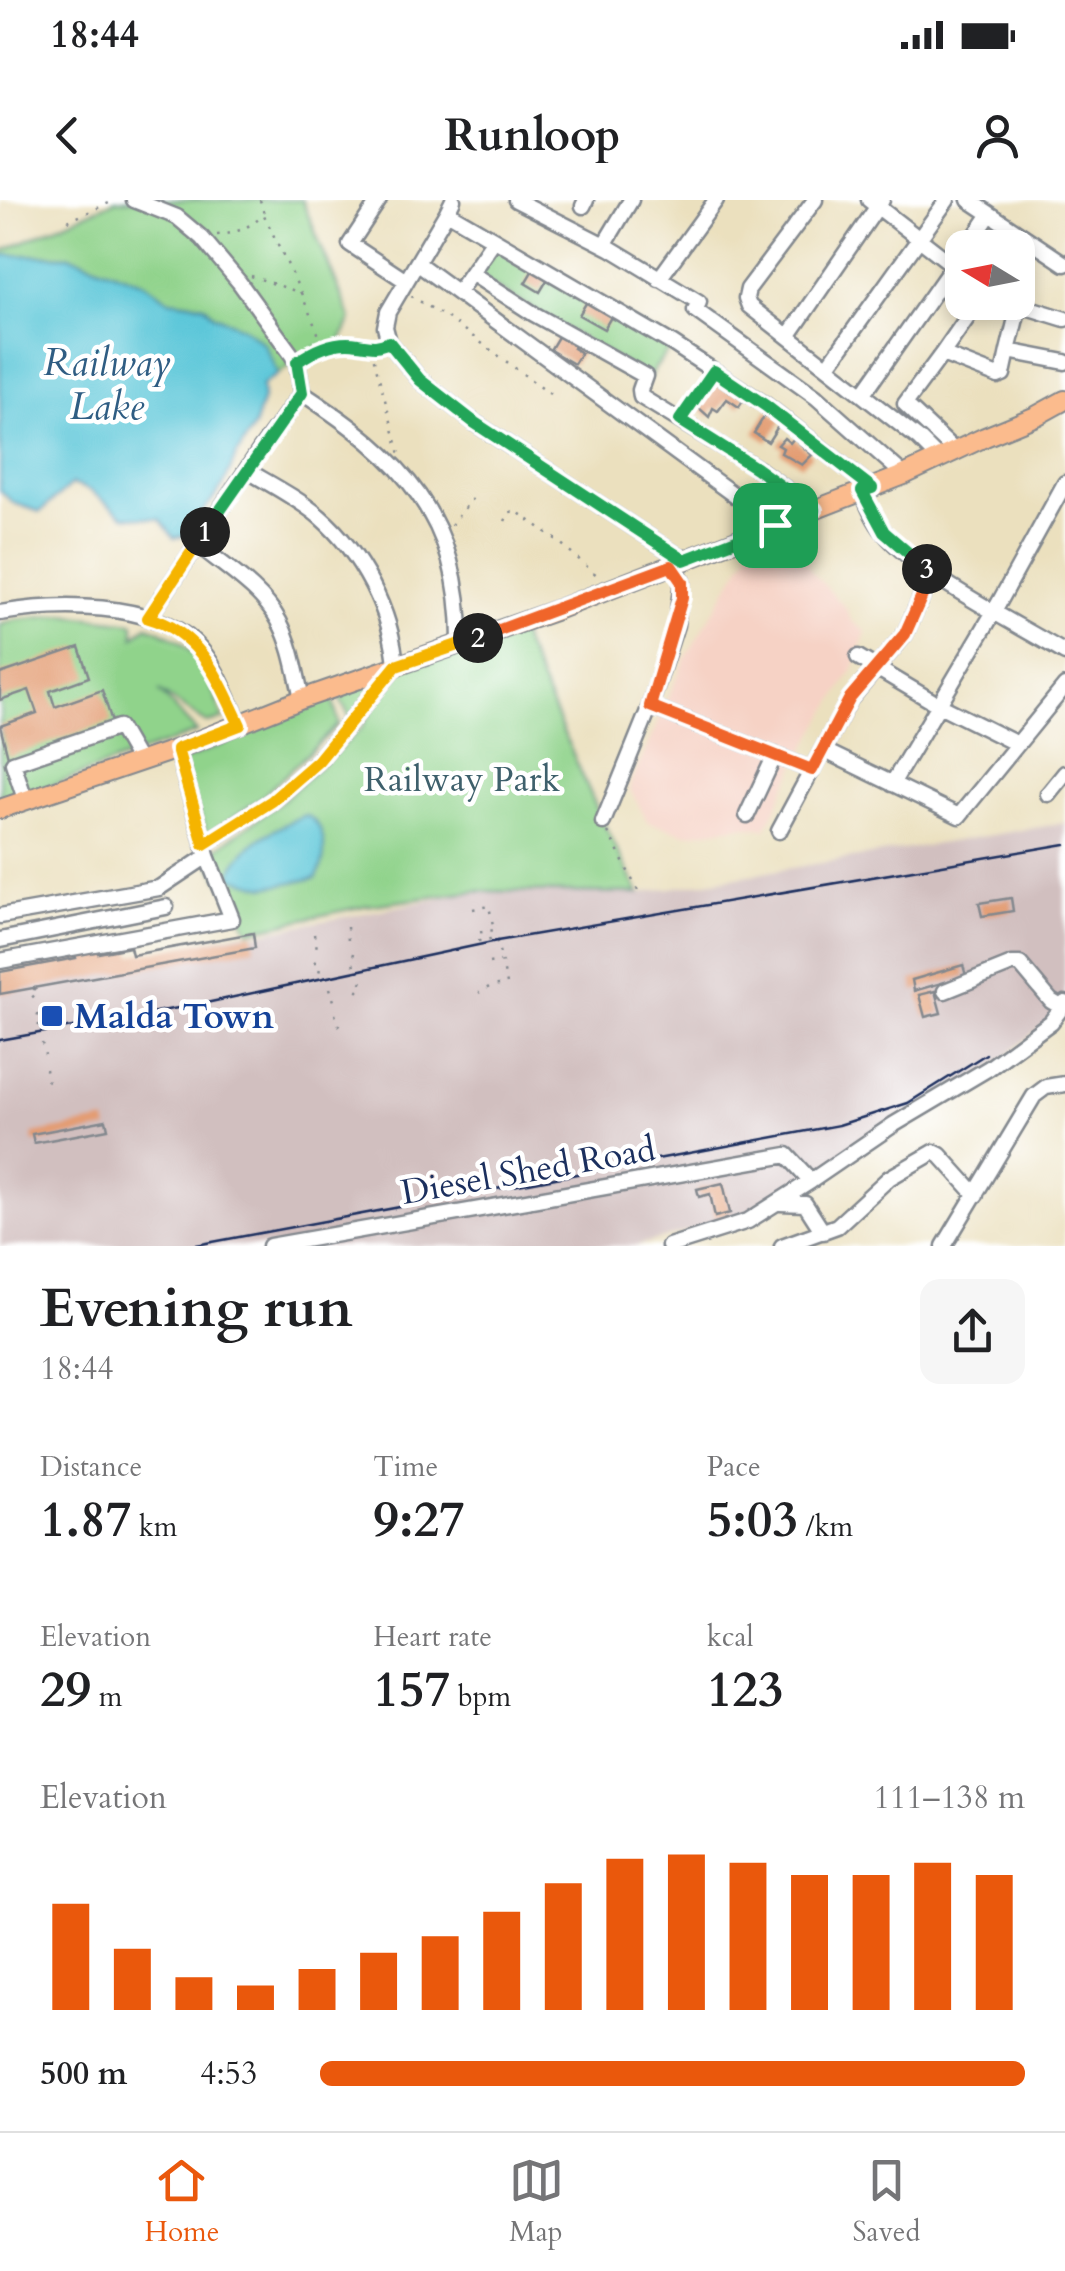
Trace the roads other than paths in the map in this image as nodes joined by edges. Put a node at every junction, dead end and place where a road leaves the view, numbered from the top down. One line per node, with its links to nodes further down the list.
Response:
1 (134, 200): 35 (street)
2 (379, 200): 24 (street)
3 (516, 200): 16 (street)
4 (631, 200): 16 (street)
5 (816, 200): 30 (street)
6 (946, 200): 14 (street)
7 (969, 200): 11 (street)
8 (712, 201): 22 (street)
9 (876, 202): 14 (street); 30 (street)
10 (450, 206): 15 (street); 19 (street)
11 (990, 214): 12 (street); 13 (street)
12 (980, 230)
13 (1007, 230)
14 (918, 239): 18 (street); 34 (street)
15 (494, 240): 21 (street); 43 (street)
16 (604, 245): 22 (street)
17 (1035, 249): 20 (street)
18 (945, 252)
19 (417, 263): 24 (street); 25 (street)
20 (1065, 264)
21 (472, 273): 25 (street); 45 (street)
22 (660, 279): 42 (street)
23 (945, 282): 36 (street)
24 (404, 285): 48 (street)
25 (458, 292): 46 (street)
26 (1035, 310): 27 (street)
27 (1065, 318)
28 (966, 320): 32 (street)
29 (1013, 320): 31 (street)
30 (788, 335): 34 (street)
31 (1008, 351): 32 (street); 33 (street)
32 (942, 354): 40 (street)
33 (1065, 362)
34 (828, 366): 36 (street)
35 (302, 393): 41 (street); 53 (street)
36 (863, 394): 40 (street)
37 (1065, 400): 39 (main road)
38 (1065, 414): 39 (main road)
39 (981, 440): 40 (main road)
40 (947, 456): 42 (main road)
41 (248, 471): 47 (street); 56 (street)
42 (904, 475): 43 (main road)
43 (867, 490): 45 (main road); 49 (street)
44 (1063, 493): 50 (street)
45 (814, 510): 46 (main road)
46 (775, 525): 48 (main road)
47 (197, 544): 52 (street); 59 (street)
48 (678, 563): 53 (main road); 61 (street)
49 (932, 573): 50 (street); 57 (street)
50 (995, 610): 54 (street); 60 (street)
51 (0, 613): 52 (street)
52 (148, 618): 62 (street)
53 (460, 644): 56 (main road)
54 (1065, 653)
55 (858, 656): 57 (street)
56 (396, 666): 59 (main road); 77 (street)
57 (876, 669): 60 (street); 65 (street)
58 (1065, 686): 63 (street)
59 (302, 699): 62 (main road)
60 (937, 704): 63 (street); 70 (street)
61 (650, 706): 66 (street); 75 (street)
62 (240, 725): 64 (main road)
63 (1017, 744): 70 (street)
64 (177, 749): 67 (main road); 77 (street)
65 (823, 750): 68 (street); 70 (street)
66 (776, 755): 68 (street); 74 (street)
67 (139, 762): 72 (main road); 72 (street)
68 (812, 770): 76 (street)
69 (1065, 773): 71 (street)
70 (892, 784)
71 (1048, 794)
72 (25, 800): 73 (main road)
73 (0, 809)
74 (747, 815)
75 (603, 822)
76 (778, 831)
77 (206, 850): 78 (street); 81 (street)
78 (162, 898): 79 (street); 80 (street); 81 (street); 82 (street)
79 (0, 916)
80 (0, 930)
81 (174, 930): 83 (street)
82 (0, 941): 83 (street)
83 (2, 961)
84 (945, 991): 85 (street)
85 (1063, 1004): 87 (street)
86 (1065, 1084): 88 (street)
87 (812, 1181): 89 (street); 92 (street, Diesel Shed Road)
88 (976, 1196): 90 (street); 94 (street)
89 (776, 1203): 90 (street); 91 (street)
90 (823, 1232): 93 (street)
91 (677, 1245)
92 (270, 1246)
93 (782, 1246)
94 (944, 1246)

